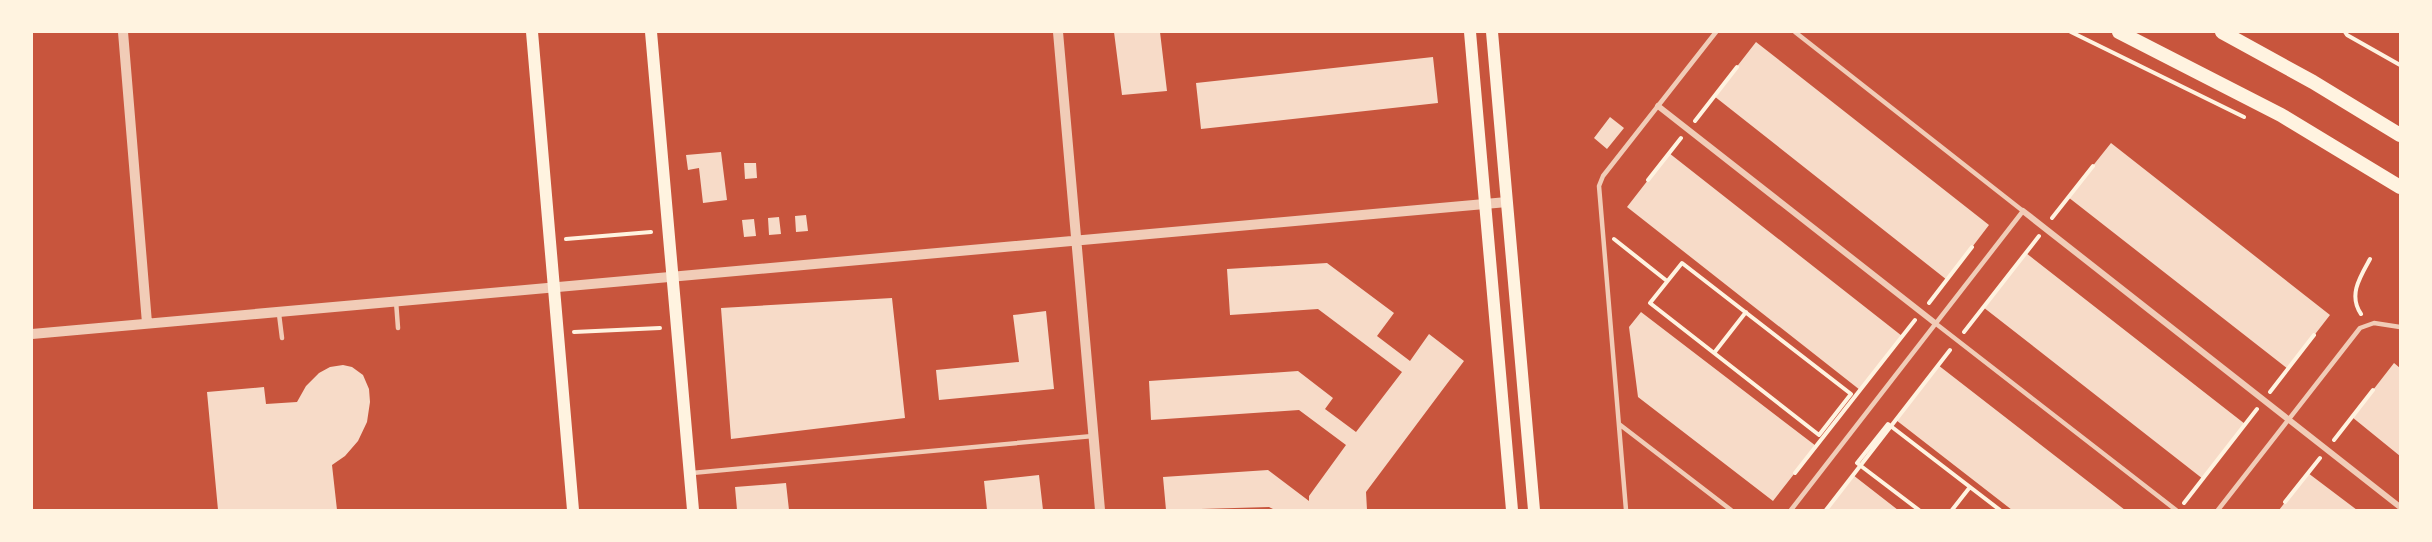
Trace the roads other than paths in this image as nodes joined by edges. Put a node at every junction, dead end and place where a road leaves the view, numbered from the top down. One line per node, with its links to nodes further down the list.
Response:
1 (123, 32): 22 (street)
2 (532, 32): 19 (main road)
3 (651, 32): 18 (main road)
4 (1058, 32): 17 (street)
5 (1470, 32): 15 (main road)
6 (1492, 32): 14 (main road)
7 (1716, 32): 11 (lane)
8 (1795, 32): 16 (lane)
9 (2120, 32): 13 (main road)
10 (2222, 32): 12 (main road)
11 (1658, 106): 23 (street); 29 (lane)
12 (2400, 135)
13 (2400, 186)
14 (1507, 202): 15 (street); 37 (main road)
15 (1485, 205): 17 (street); 36 (main road)
16 (2023, 211): 23 (lane); 28 (street)
17 (1076, 241): 18 (street); 30 (street)
18 (672, 277): 19 (street); 31 (main road)
19 (554, 287): 20 (street); 33 (main road)
20 (396, 301): 21 (street); 25 (lane)
21 (279, 312): 22 (street); 27 (lane)
22 (147, 323): 26 (street)
23 (1935, 323): 40 (lane); 41 (lane)
24 (2400, 327): 28 (lane)
25 (398, 328)
26 (32, 334)
27 (282, 338)
28 (2288, 420): 32 (street); 42 (lane)
29 (1619, 424): 38 (lane); 39 (lane)
30 (1093, 436): 31 (lane); 35 (street)
31 (690, 473): 34 (main road)
32 (2400, 507)
33 (573, 510)
34 (693, 510)
35 (1100, 510)
36 (1512, 510)
37 (1534, 510)
38 (1626, 510)
39 (1731, 510)
40 (1791, 510)
41 (2177, 510)
42 (2218, 510)

